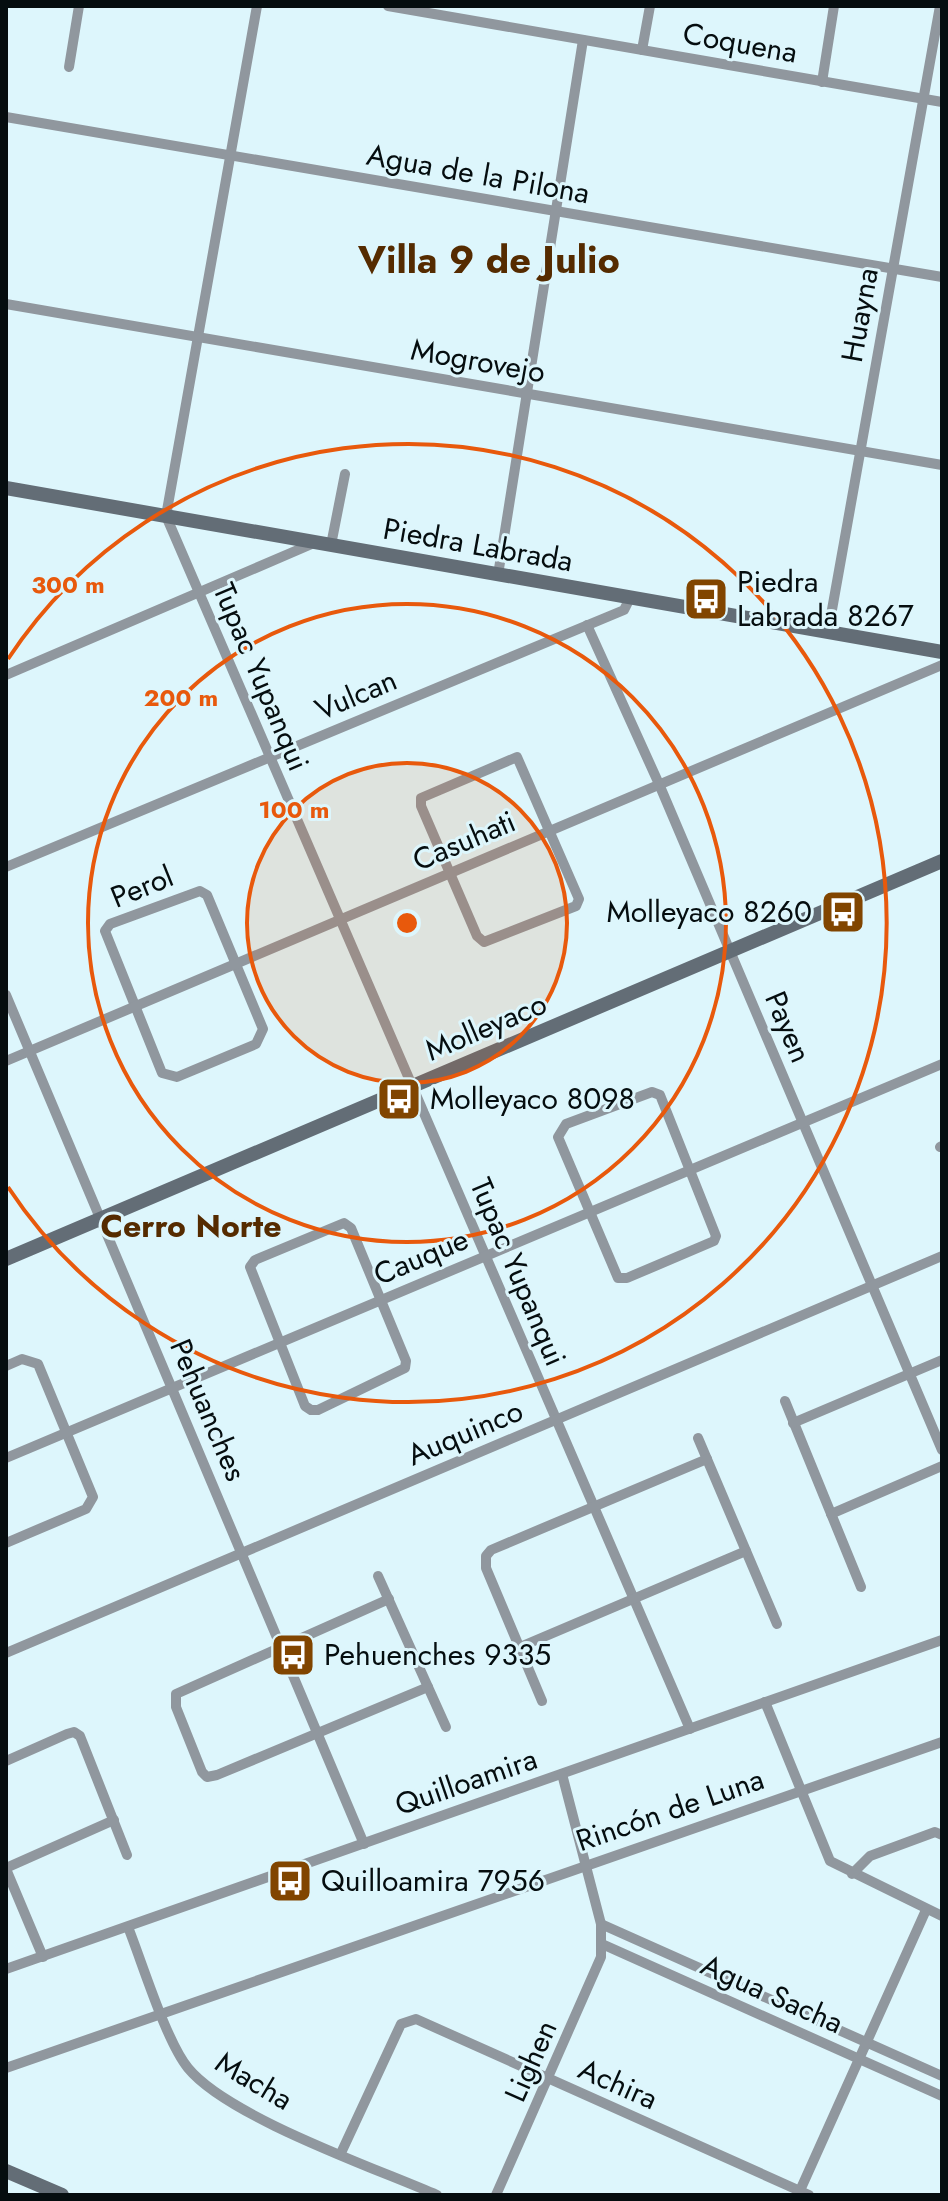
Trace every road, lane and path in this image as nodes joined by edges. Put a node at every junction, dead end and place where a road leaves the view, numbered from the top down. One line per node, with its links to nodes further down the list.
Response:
1 (79, 6): 11 (street)
2 (257, 6): 16 (street)
3 (388, 6): 8 (street, Coquena)
4 (475, 6): 8 (street)
5 (650, 6): 10 (street)
6 (834, 6): 12 (street)
7 (940, 6): 13 (street, Huayna)
8 (472, 20): 9 (street, Coquena)
9 (583, 40): 10 (street, Coquena); 17 (street)
10 (642, 50): 12 (street, Coquena)
11 (69, 67)
12 (822, 82): 13 (street, Coquena)
13 (924, 99): 14 (street, Coquena); 18 (street, Huayna)
14 (942, 102)
15 (6, 117): 16 (street, Agua de la Pilona)
16 (229, 155): 17 (street, Agua de la Pilona); 21 (street)
17 (556, 212): 18 (street, Agua de la Pilona); 22 (street)
18 (893, 268): 19 (street, Agua de la Pilona); 23 (street, Huayna)
19 (942, 277)
20 (6, 304): 21 (street, Mogrovejo)
21 (197, 337): 22 (street, Mogrovejo); 27 (street)
22 (527, 393): 23 (street, Mogrovejo); 30 (street)
23 (859, 450): 24 (street, Mogrovejo); 34 (street, Huayna)
24 (942, 465)
25 (345, 474): 29 (street)
26 (6, 488): 27 (main road, Piedra Labrada)
27 (166, 516): 28 (main road, Piedra Labrada); 31 (street, Tupac Yupanqui)
28 (316, 543): 29 (main road, Piedra Labrada); 31 (street)
29 (331, 545): 30 (main road, Piedra Labrada)
30 (498, 575): 32 (main road, Piedra Labrada)
31 (200, 594): 37 (street); 38 (street, Tupac Yupanqui)
32 (630, 598): 33 (street, Vulcan); 34 (main road, Piedra Labrada)
33 (587, 625): 38 (street, Vulcan); 39 (street, Payen)
34 (828, 632): 35 (main road, Piedra Labrada)
35 (942, 652)
36 (942, 665): 39 (street, Casuhati)
37 (6, 675)
38 (270, 757): 42 (street, Vulcan); 44 (street, Tupac Yupanqui)
39 (659, 784): 40 (street, Casuhati); 45 (street, Payen)
40 (551, 830): 43 (street, Casuhati); 43 (street); 43 (street)
41 (942, 861): 45 (main road, Molleyaco)
42 (6, 867)
43 (450, 873): 44 (street, Casuhati)
44 (340, 919): 46 (street, Casuhati); 52 (street, Tupac Yupanqui)
45 (730, 952): 52 (main road, Molleyaco); 53 (street, Payen)
46 (235, 962): 48 (street, Casuhati); 48 (street); 48 (street, Perol)
47 (6, 995): 49 (street, Pehuanches)
48 (134, 1006): 49 (street, Casuhati)
49 (31, 1051): 50 (street, Casuhati); 56 (street, Pehuanches)
50 (6, 1061)
51 (942, 1064): 53 (street, Cauque)
52 (412, 1087): 56 (main road, Molleyaco); 57 (street, Tupac Yupanqui)
53 (803, 1123): 54 (street, Cauque); 60 (street, Payen)
54 (690, 1169): 55 (street, Cauque); 55 (street); 55 (street)
55 (589, 1213): 57 (street, Cauque)
56 (101, 1219): 59 (main road, Molleyaco); 66 (street, Pehuanches)
57 (486, 1256): 61 (street, Cauque); 68 (street, Tupac Yupanqui)
58 (942, 1256): 60 (street, Auquinco)
59 (6, 1259)
60 (872, 1287): 65 (street, Payen); 68 (street, Auquinco)
61 (381, 1300): 62 (street, Cauque); 62 (street); 62 (street)
62 (278, 1343): 66 (street, Cauque)
63 (942, 1360): 65 (street)
64 (6, 1366): 70 (street)
65 (909, 1372): 69 (street); 72 (street, Payen)
66 (173, 1388): 70 (street, Cauque); 80 (street, Pehuanches)
67 (785, 1401): 69 (street)
68 (556, 1420): 76 (street, Tupac Yupanqui); 80 (street, Auquinco)
69 (793, 1423): 77 (street)
70 (65, 1433): 73 (street, Cauque); 78 (street)
71 (698, 1438): 74 (street)
72 (942, 1450)
73 (6, 1458)
74 (707, 1459): 76 (street); 79 (street)
75 (942, 1466): 77 (street)
76 (593, 1506): 84 (street, Tupac Yupanqui); 88 (street)
77 (831, 1514): 82 (street)
78 (6, 1543)
79 (746, 1551): 84 (street); 85 (street)
80 (242, 1553): 87 (street, Pehuanches); 89 (street, Auquinco)
81 (378, 1576): 83 (street)
82 (861, 1587)
83 (389, 1599): 87 (street); 90 (street)
84 (633, 1599): 88 (street); 94 (street, Tupac Yupanqui)
85 (777, 1624)
86 (942, 1640): 92 (street, Quilloamira)
87 (281, 1645): 95 (street, Pehuanches); 95 (street)
88 (520, 1647): 91 (street)
89 (6, 1653)
90 (428, 1687): 93 (street); 95 (street)
91 (542, 1701)
92 (765, 1702): 94 (street, Quilloamira); 99 (street)
93 (446, 1727)
94 (690, 1729): 98 (street, Quilloamira)
95 (318, 1734): 102 (street, Pehuanches)
96 (942, 1742): 99 (street, Rincón de Luna)
97 (6, 1761): 100 (street)
98 (562, 1774): 102 (street, Quilloamira); 104 (street)
99 (799, 1791): 104 (street, Rincón de Luna); 106 (street)
100 (114, 1820): 103 (street); 105 (street)
101 (940, 1832): 106 (street)
102 (364, 1844): 110 (street, Quilloamira)
103 (127, 1855)
104 (585, 1864): 109 (street); 114 (street, Rincón de Luna)
105 (6, 1868): 112 (street)
106 (852, 1874): 107 (street)
107 (926, 1910): 108 (street); 115 (street)
108 (942, 1916)
109 (601, 1924): 111 (street); 115 (street, Agua Sacha)
110 (128, 1927): 112 (street, Quilloamira); 114 (street, Macha)
111 (602, 1944): 116 (street, Agua Sacha); 119 (street, Lighen)
112 (43, 1957): 113 (street, Quilloamira)
113 (6, 1969)
114 (162, 2011): 117 (street, Rincón de Luna); 121 (street, Macha)
115 (867, 2042): 116 (street); 118 (street, Agua Sacha)
116 (859, 2059): 120 (street, Agua Sacha); 123 (street)
117 (6, 2068)
118 (942, 2076)
119 (549, 2079): 121 (street, Achira); 123 (street, Achira); 126 (street, Lighen)
120 (942, 2096)
121 (341, 2153): 125 (street, Macha)
122 (6, 2171): 124 (main road)
123 (803, 2194)
124 (62, 2195)
125 (437, 2195)
126 (496, 2195)

